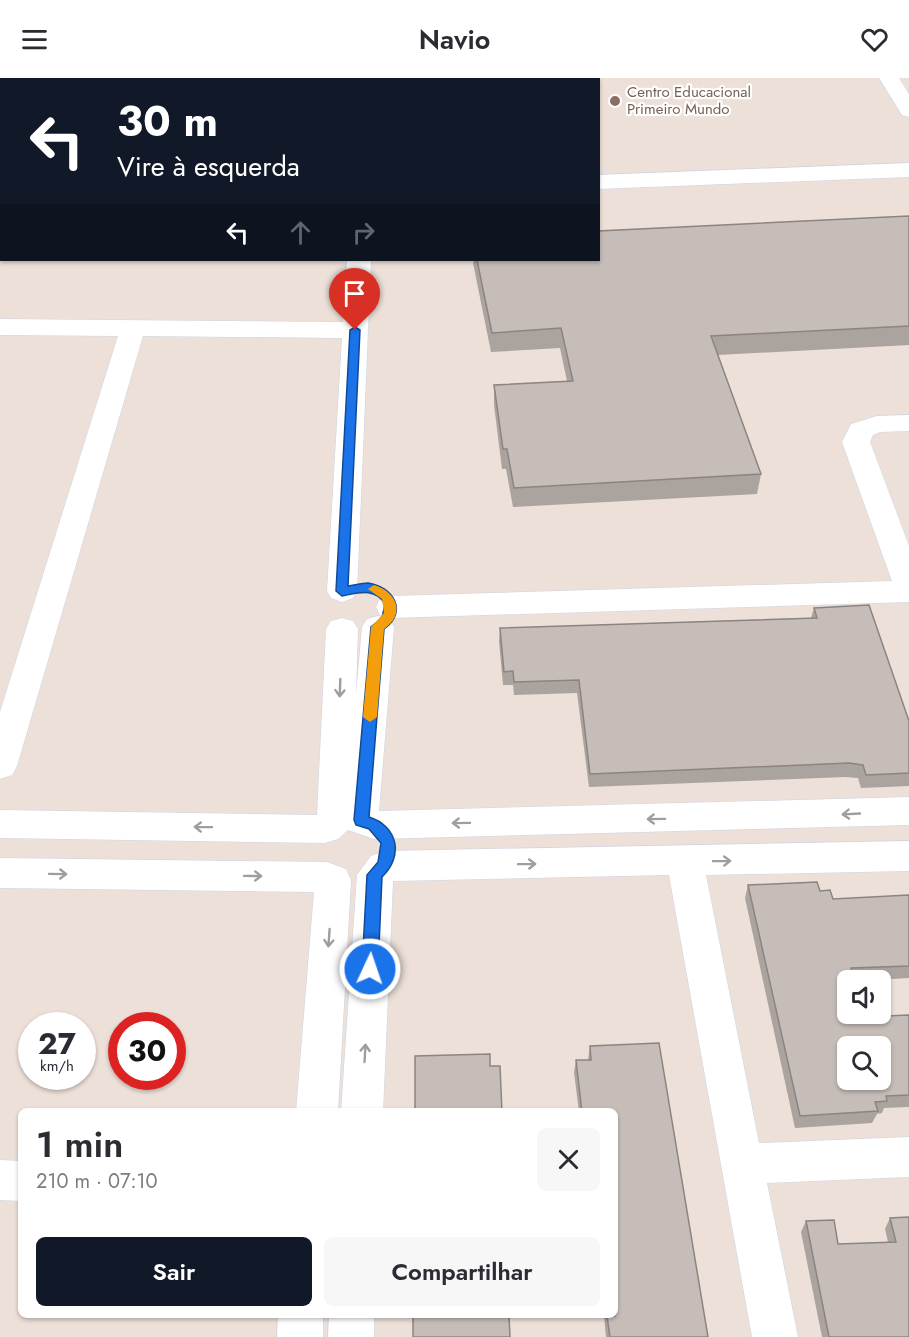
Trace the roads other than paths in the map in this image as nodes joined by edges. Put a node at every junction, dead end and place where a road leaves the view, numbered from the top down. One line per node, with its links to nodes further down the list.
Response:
1 (889, 78): 2 (street)
2 (909, 111)
3 (909, 170): 4 (street)
4 (600, 182)
5 (359, 261): 8 (street)
6 (0, 327): 7 (street)
7 (133, 328): 8 (street); 14 (street)
8 (355, 330): 11 (street)
9 (909, 423): 10 (street)
10 (909, 588): 12 (street)
11 (342, 591): 12 (street); 13 (street)
12 (384, 617): 13 (street); 17 (street)
13 (342, 629): 17 (street, one-way to 17)
14 (0, 766)
15 (909, 811): 17 (street, one-way to 17)
16 (0, 824): 17 (street, one-way to 16)
17 (349, 824): 20 (street); 22 (street)
18 (909, 856): 19 (street, one-way to 18)
19 (685, 862): 20 (street, one-way to 19); 26 (street)
20 (380, 870): 22 (street); 24 (street, one-way to 20)
21 (0, 873): 22 (street, one-way to 22)
22 (330, 878): 23 (street, one-way to 23)
23 (317, 1108)
24 (362, 1108)
25 (909, 1157): 26 (street)
26 (742, 1164): 33 (street)
27 (0, 1180): 28 (street)
28 (18, 1181)
29 (301, 1318): 31 (street)
30 (352, 1318): 32 (street)
31 (300, 1337)
32 (351, 1337)
33 (775, 1337)

